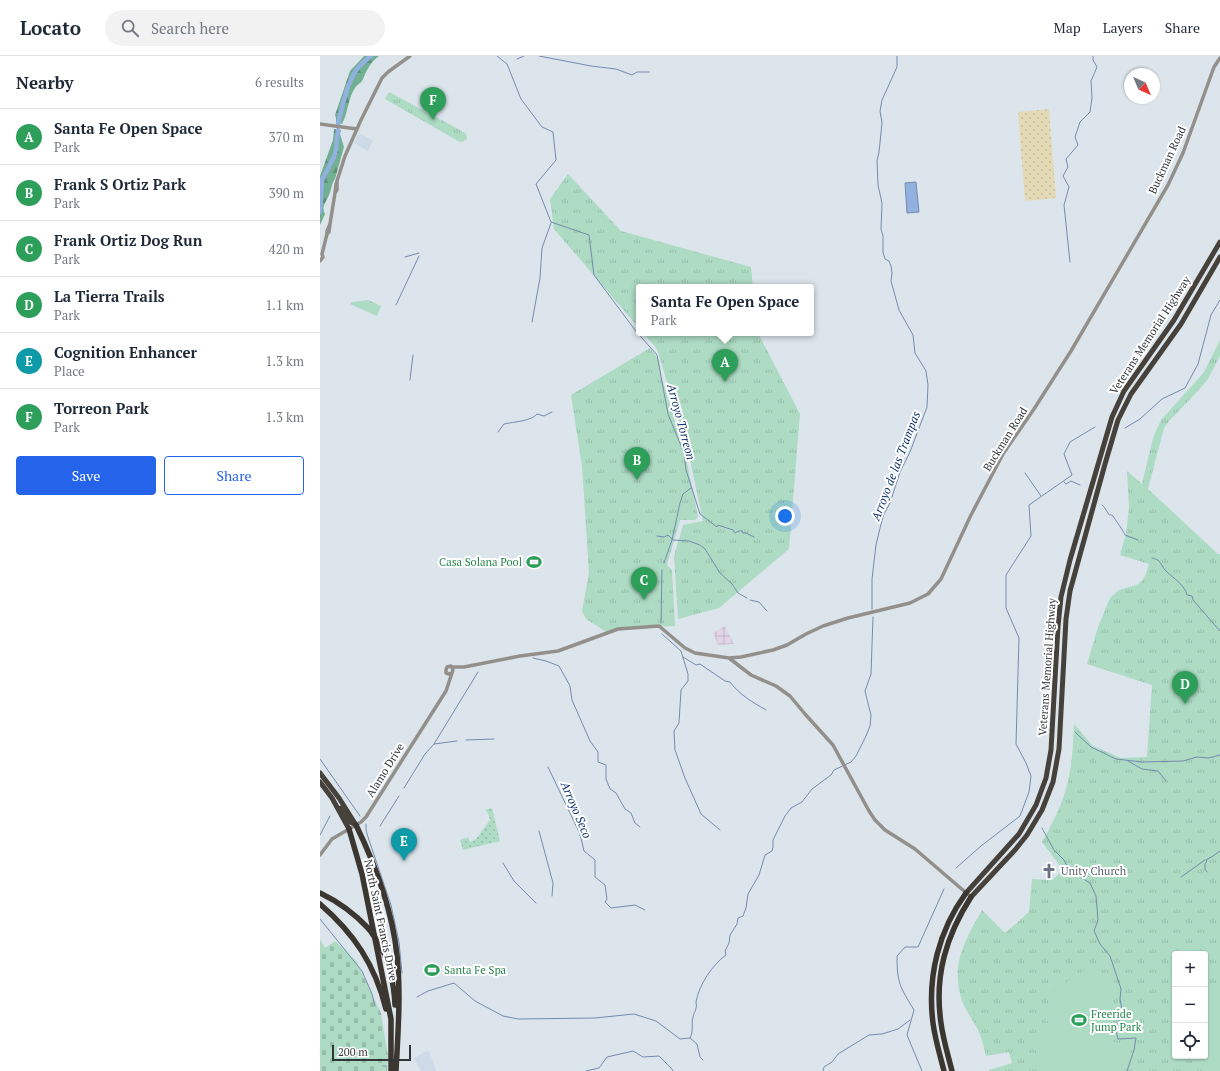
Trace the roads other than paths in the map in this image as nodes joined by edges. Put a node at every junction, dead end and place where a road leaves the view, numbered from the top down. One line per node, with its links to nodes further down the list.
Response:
1 (410, 56): 4 (street)
2 (1220, 58): 9 (street, Buckman Road)
3 (320, 124): 4 (street)
4 (357, 129): 6 (street)
5 (1220, 242): 20 (highway, Veterans Memorial Highway)
6 (321, 255): 8 (street)
7 (1220, 257): 21 (highway, Veterans Memorial Highway)
8 (320, 261)
9 (729, 658): 10 (street, Buckman Road); 20 (street)
10 (452, 671): 11 (street); 11 (street); 12 (street, Alamo Drive)
11 (447, 673): 12 (street)
12 (449, 681): 16 (street, Alamo Drive)
13 (320, 773): 16 (highway, North Saint Francis Drive)
14 (320, 782): 15 (highway, North Saint Francis Drive)
15 (332, 798): 16 (highway); 17 (highway, North Saint Francis Drive)
16 (356, 825): 17 (street, Alamo Drive); 24 (highway, North Saint Francis Drive)
17 (348, 829): 18 (street, Alamo Drive); 23 (highway, North Saint Francis Drive)
18 (320, 855)
19 (320, 893): 24 (highway, bridge)
20 (966, 893): 21 (street); 27 (highway, Veterans Memorial Highway)
21 (971, 897): 28 (highway, Veterans Memorial Highway)
22 (320, 904): 23 (highway)
23 (390, 1029): 25 (highway, North Saint Francis Drive)
24 (397, 1035): 26 (highway, North Saint Francis Drive)
25 (391, 1071)
26 (396, 1071)
27 (944, 1071)
28 (952, 1071)

